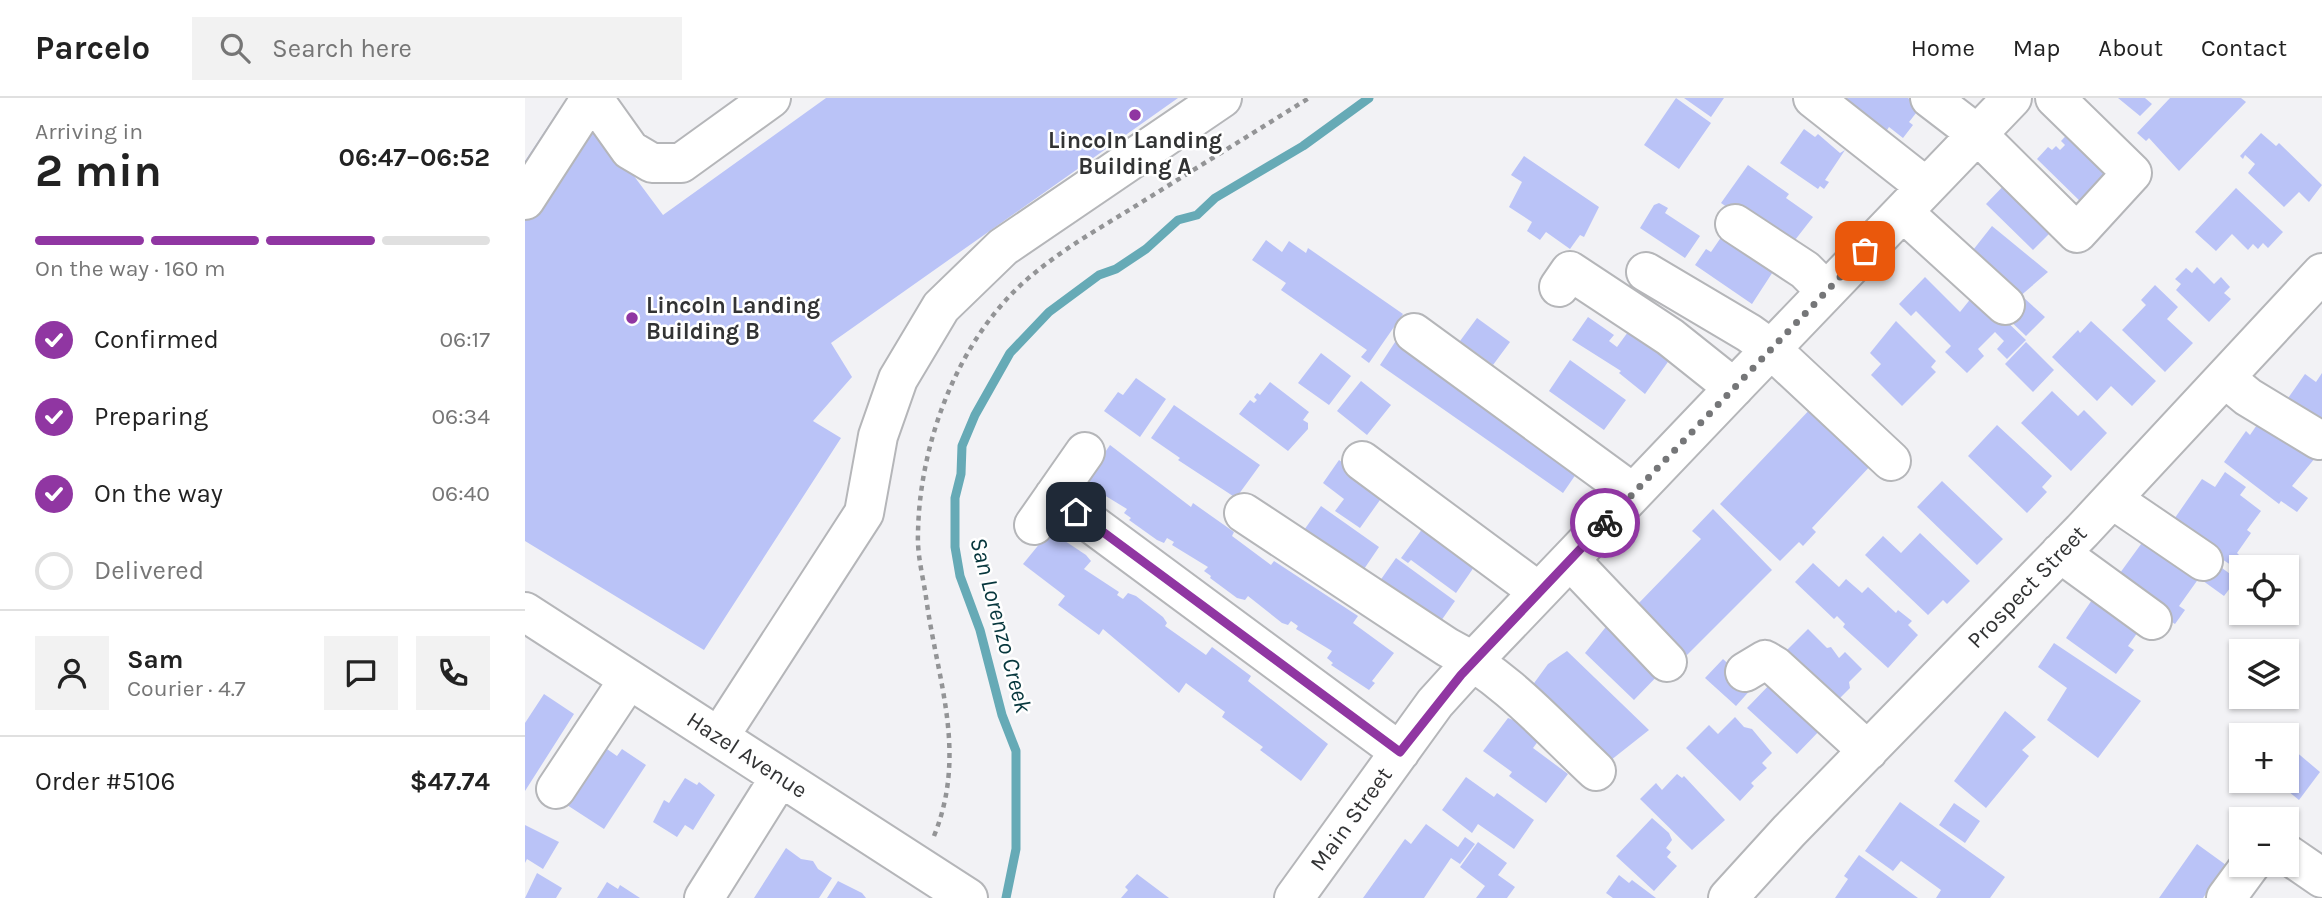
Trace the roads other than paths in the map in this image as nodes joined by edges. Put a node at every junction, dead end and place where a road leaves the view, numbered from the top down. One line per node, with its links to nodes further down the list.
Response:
1 (592, 98): 2 (street); 9 (street)
2 (771, 98)
3 (1222, 98): 38 (street)
4 (1813, 98): 10 (street)
5 (1930, 98): 8 (street)
6 (2012, 98): 8 (street, Main Street)
7 (2055, 98): 8 (street)
8 (1977, 134): 10 (street, Main Street)
9 (525, 200)
10 (1915, 200): 15 (street, Main Street); 16 (street)
11 (1735, 223): 15 (street)
12 (1646, 272): 18 (street)
13 (2322, 273): 19 (street, Prospect Street)
14 (1559, 287): 20 (street)
15 (1825, 290): 18 (street, Main Street)
16 (2005, 305)
17 (1414, 333): 25 (street)
18 (1771, 349): 20 (street, Main Street); 24 (street)
19 (2225, 377): 21 (street); 26 (street, Prospect Street)
20 (1734, 388): 25 (street, Main Street)
21 (2319, 440)
22 (1085, 452): 40 (street)
23 (1362, 461): 31 (street)
24 (1891, 461)
25 (1633, 493): 29 (street, Main Street)
26 (2112, 499): 28 (street, Prospect Street); 30 (street)
27 (1244, 513): 34 (street)
28 (2060, 553): 33 (street); 39 (street, Prospect Street)
29 (1570, 560): 31 (street, Main Street); 35 (street)
30 (2203, 561)
31 (1539, 592): 34 (street, Main Street)
32 (525, 612): 37 (street, Hazel Avenue)
33 (2152, 620)
34 (1474, 660): 40 (street, Main Street); 41 (street)
35 (1667, 662)
36 (1745, 672): 39 (street)
37 (629, 679): 38 (street, Hazel Avenue); 43 (street)
38 (719, 737): 42 (street, Hazel Avenue)
39 (1868, 751): 50 (street, Prospect Street)
40 (1400, 752): 49 (street, Main Street)
41 (1596, 771)
42 (780, 777): 47 (street); 48 (street, Hazel Avenue)
43 (556, 789)
44 (2299, 862): 46 (street)
45 (2241, 877): 51 (street)
46 (2322, 878)
47 (704, 898)
48 (968, 898)
49 (1294, 898)
50 (1728, 898)
51 (2226, 898)

